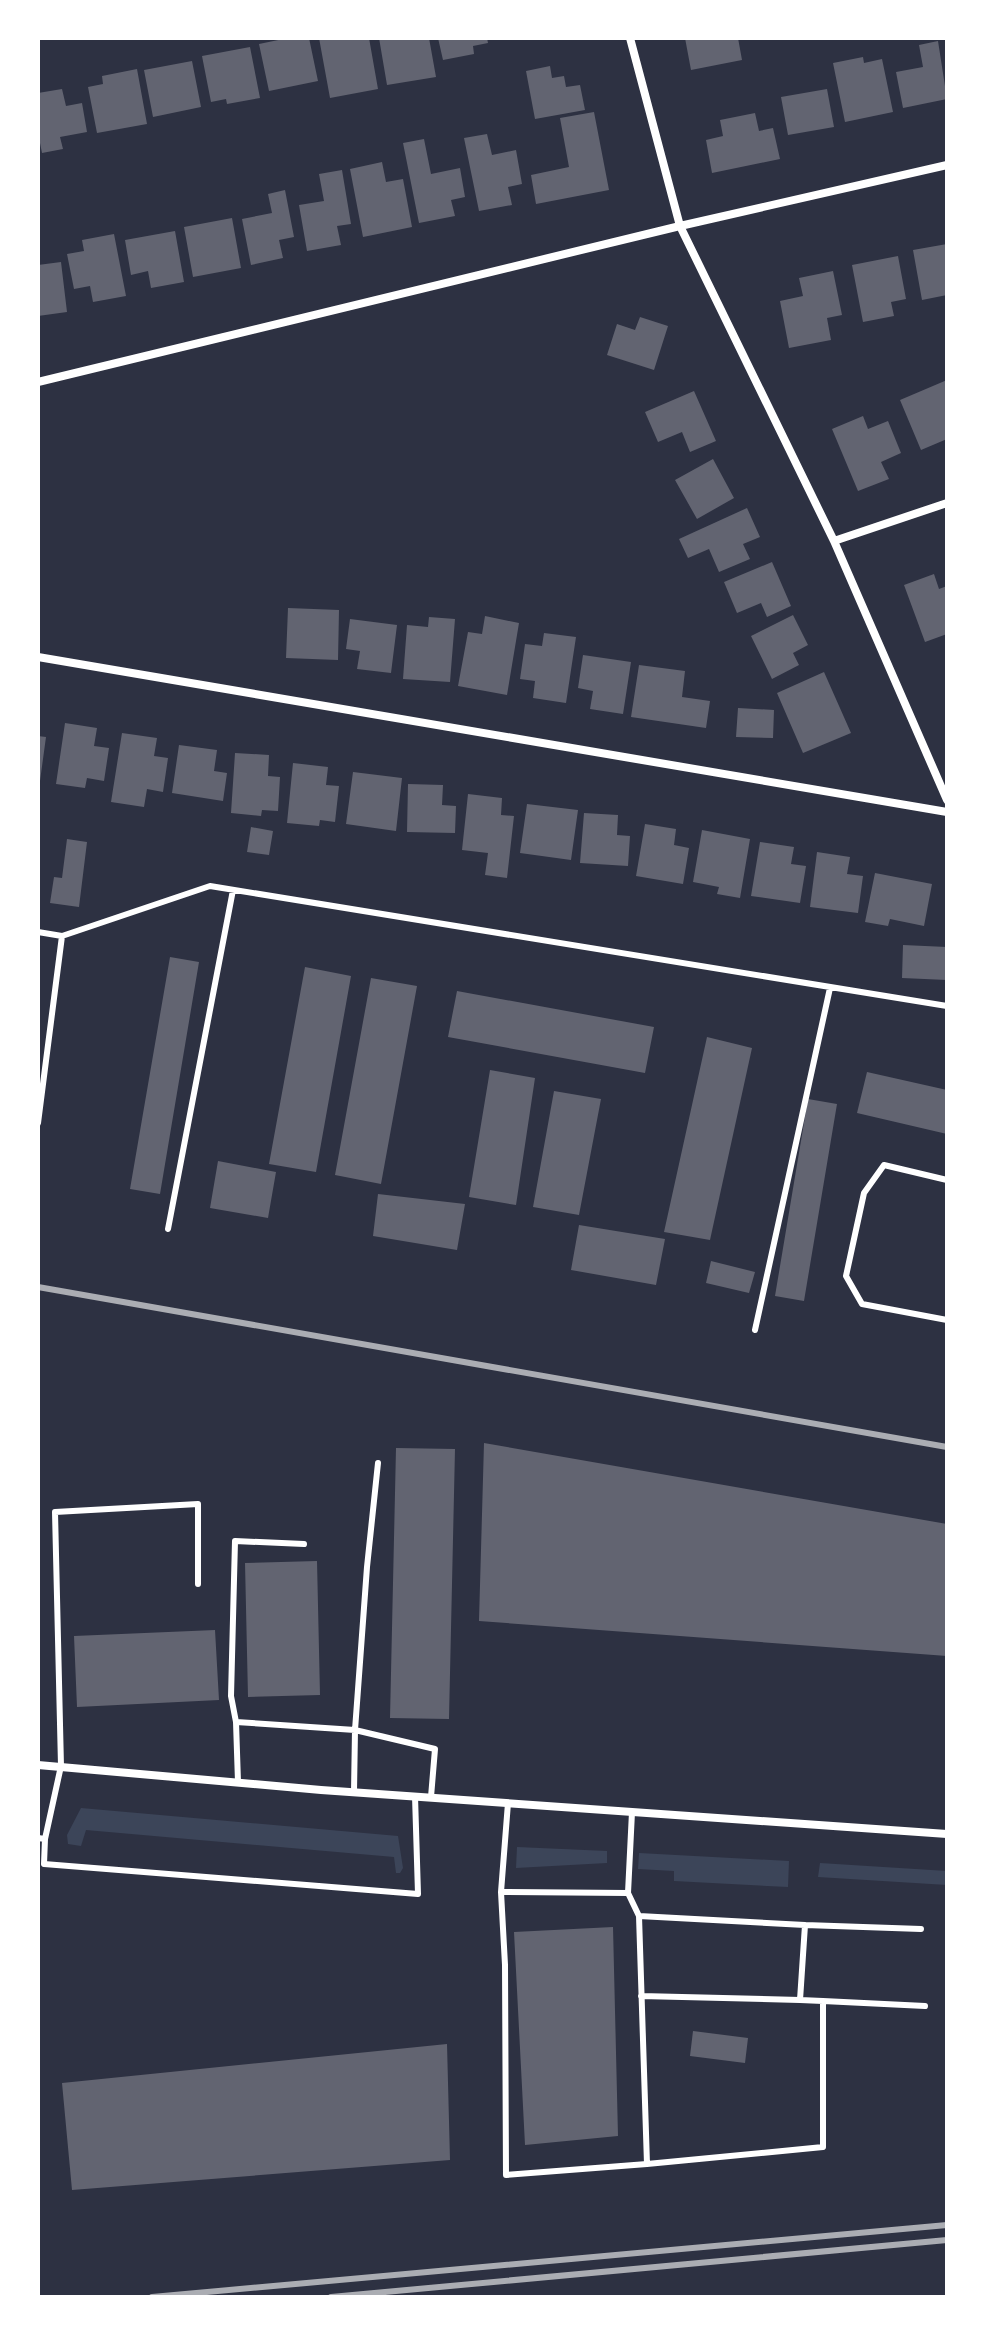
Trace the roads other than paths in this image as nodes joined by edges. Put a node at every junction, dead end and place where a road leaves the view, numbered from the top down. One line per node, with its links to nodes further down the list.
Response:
1 (630, 38): 3 (street)
2 (947, 165): 3 (street)
3 (680, 226): 4 (street); 6 (street)
4 (38, 382)
5 (947, 503): 6 (street)
6 (834, 541): 8 (street)
7 (38, 657): 9 (street)
8 (947, 800)
9 (947, 812)
10 (233, 890): 12 (lane); 13 (lane); 17 (lane)
11 (38, 932): 12 (lane)
12 (62, 936): 15 (lane)
13 (830, 988): 14 (lane); 19 (lane)
14 (947, 1006)
15 (38, 1123)
16 (947, 1180): 18 (lane)
17 (168, 1229)
18 (947, 1320)
19 (755, 1330)
20 (378, 1463): 24 (lane)
21 (304, 1544): 23 (lane)
22 (198, 1584): 26 (lane)
23 (236, 1722): 24 (lane); 27 (lane)
24 (355, 1730): 28 (lane); 30 (lane)
25 (38, 1765): 26 (street)
26 (61, 1766): 27 (street); 34 (lane)
27 (238, 1782): 28 (street)
28 (354, 1792): 29 (street)
29 (415, 1796): 30 (street); 34 (lane)
30 (431, 1797): 31 (street)
31 (508, 1803): 32 (street); 35 (lane)
32 (632, 1812): 33 (street); 36 (lane)
33 (947, 1834)
34 (42, 1839)
35 (501, 1892): 36 (lane); 44 (lane)
36 (628, 1893): 37 (lane)
37 (639, 1916): 38 (lane); 40 (lane)
38 (805, 1925): 39 (lane); 41 (lane)
39 (921, 1929)
40 (641, 1996): 41 (lane); 44 (lane)
41 (800, 2000): 42 (lane)
42 (823, 2001): 43 (lane); 44 (lane)
43 (925, 2006)
44 (647, 2164)

